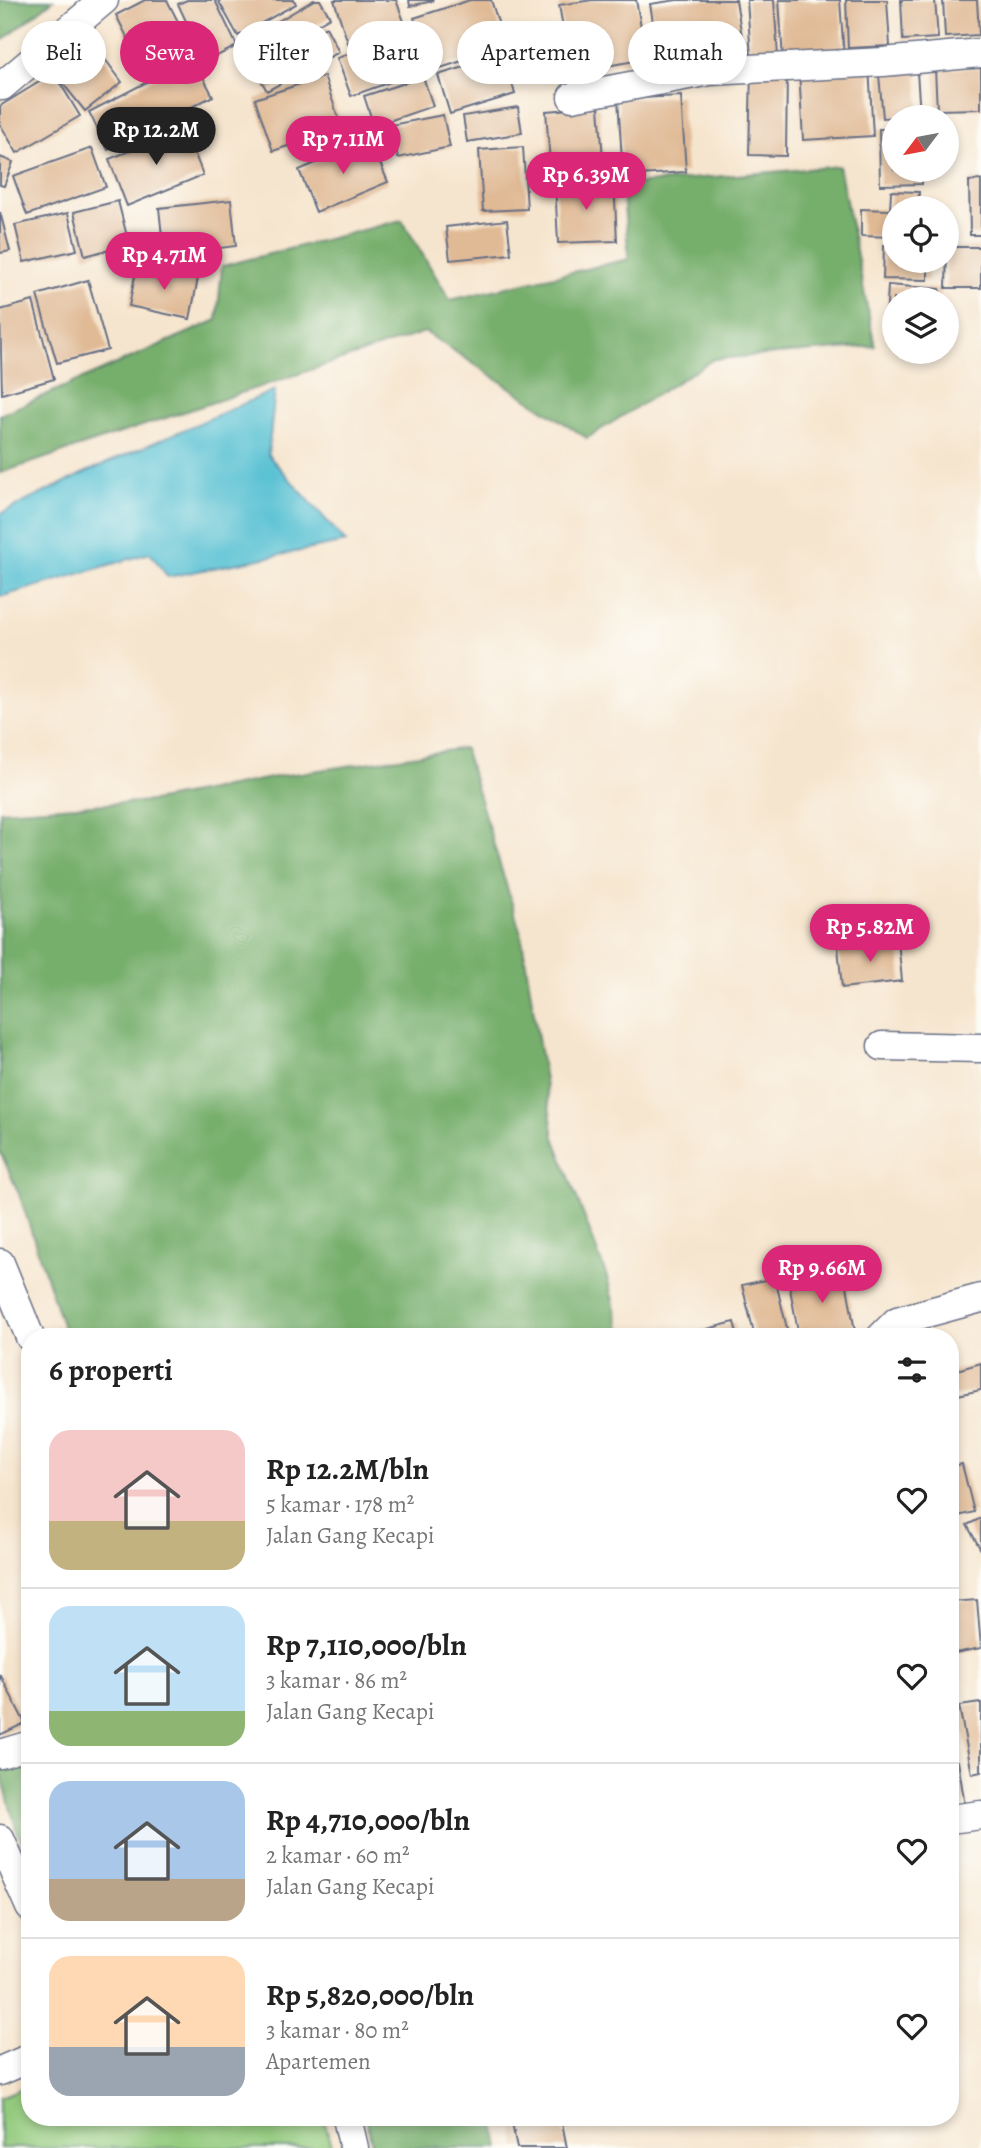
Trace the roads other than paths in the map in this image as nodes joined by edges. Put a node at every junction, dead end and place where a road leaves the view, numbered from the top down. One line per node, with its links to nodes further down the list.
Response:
1 (103, 0): 3 (street)
2 (981, 53): 4 (street)
3 (2, 86)
4 (572, 97)
5 (882, 1046): 6 (street)
6 (981, 1048)
7 (0, 1263): 8 (street)
8 (6, 1295): 10 (street)
9 (981, 1298): 11 (street)
10 (25, 1328)
11 (890, 1328)
12 (21, 1748): 13 (street)
13 (0, 1754)
14 (981, 1815): 15 (street)
15 (959, 1818)
16 (0, 1839): 17 (street)
17 (21, 1887)
18 (21, 2062): 19 (street)
19 (0, 2071)
20 (349, 2126): 21 (street)
21 (355, 2148)

